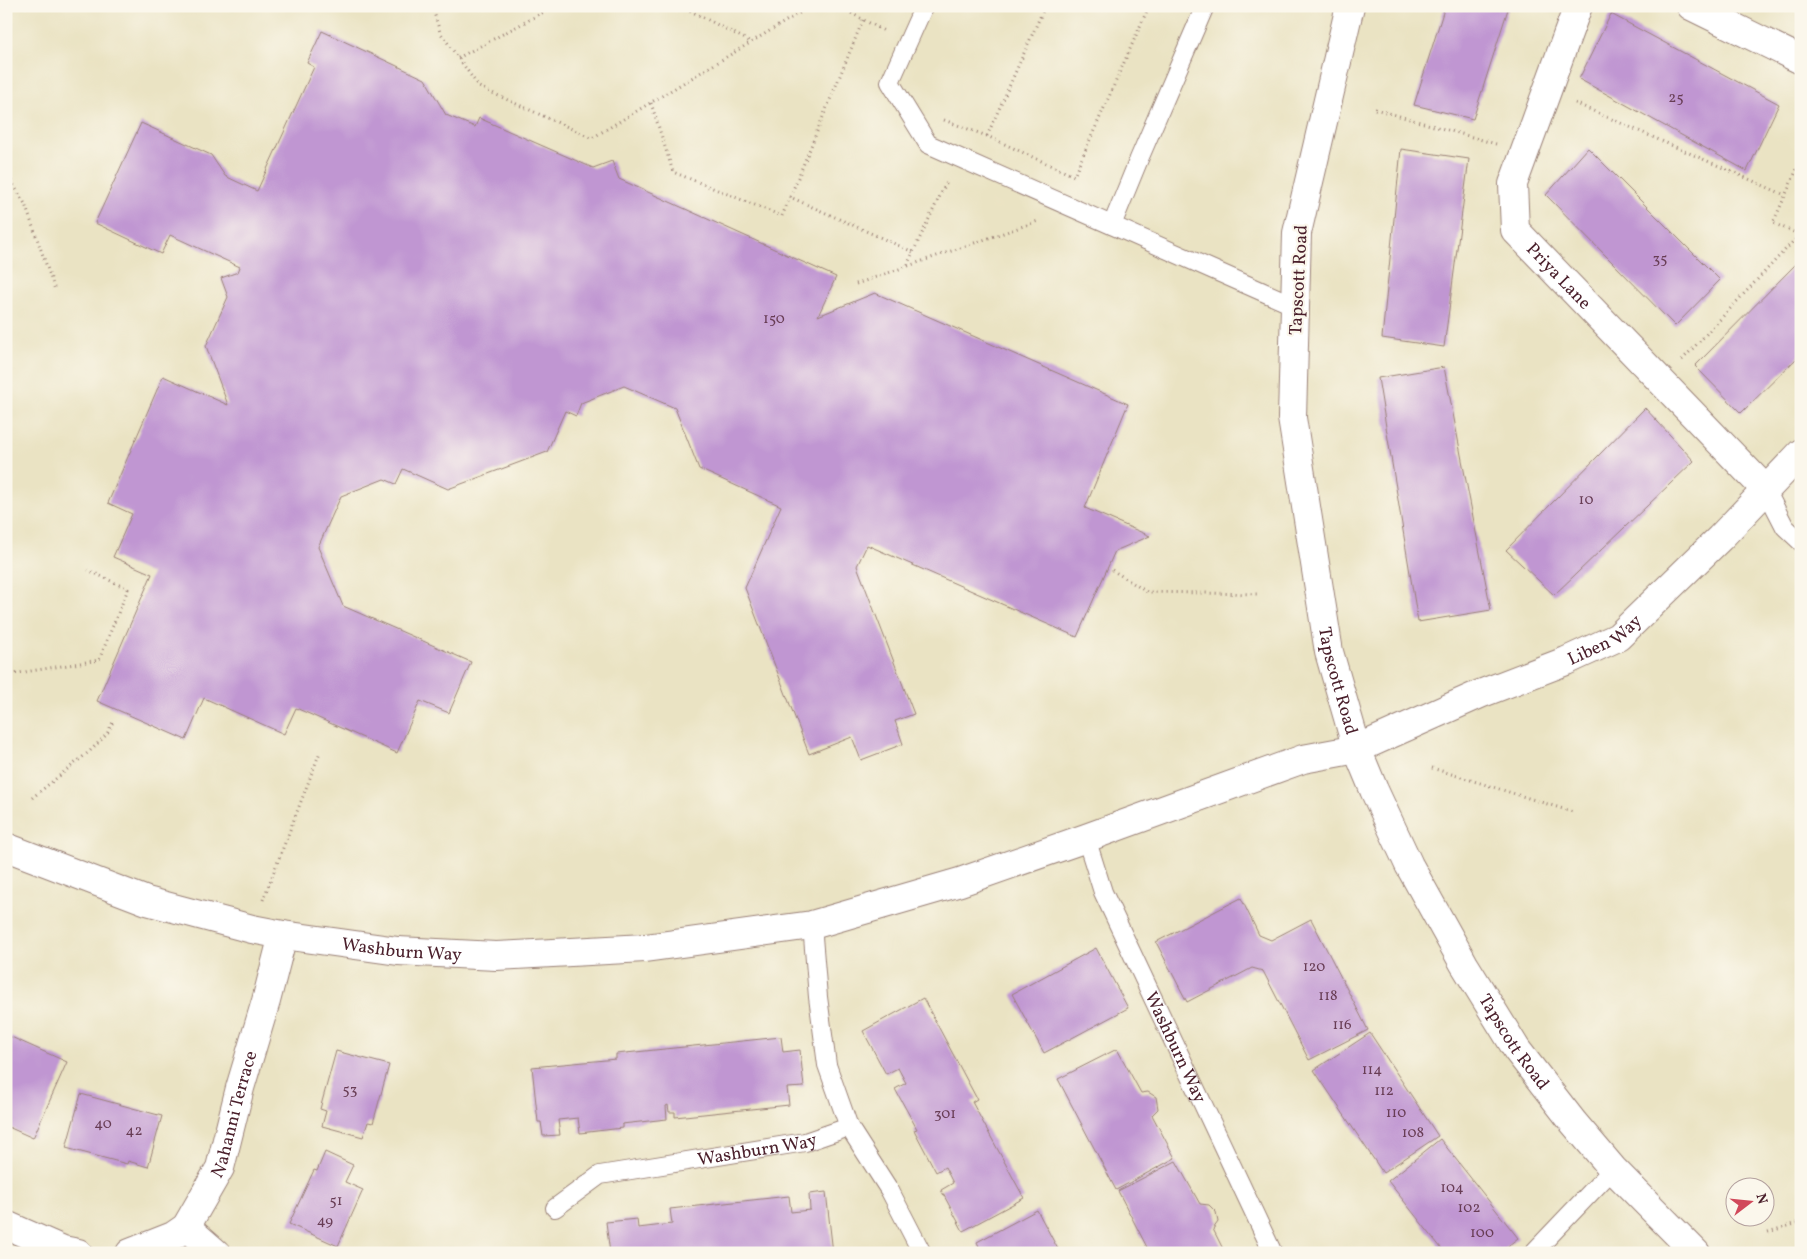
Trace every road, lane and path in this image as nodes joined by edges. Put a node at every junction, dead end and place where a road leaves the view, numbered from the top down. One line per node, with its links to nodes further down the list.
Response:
1 (432, 6): 16 (path)
2 (555, 6): 16 (path)
3 (682, 6): 15 (path)
4 (811, 6): 15 (path)
5 (838, 6): 13 (path)
6 (924, 6): 24 (lane)
7 (1045, 6): 22 (path)
8 (1149, 6): 22 (path)
9 (1205, 6): 30 (lane)
10 (1350, 6): 36 (street, Tapscott Road)
11 (1578, 6): 18 (street, Priya Lane)
12 (1691, 6): 17 (street)
13 (863, 20): 14 (path); 28 (path)
14 (887, 32)
15 (751, 42): 19 (path)
16 (458, 58): 19 (path)
17 (1801, 60)
18 (1548, 89): 27 (path); 37 (street, Priya Lane)
19 (651, 103): 28 (path)
20 (1375, 109): 23 (path)
21 (937, 117): 22 (path)
22 (987, 136)
23 (1499, 144)
24 (959, 158): 29 (lane); 32 (path)
25 (1801, 160): 27 (path)
26 (6, 172): 35 (path)
27 (1785, 195): 31 (path)
28 (790, 197): 32 (path)
29 (1074, 209): 30 (lane); 33 (path)
30 (1112, 225): 36 (lane)
31 (1800, 233): 37 (path)
32 (913, 252): 33 (path)
33 (907, 266): 34 (path)
34 (856, 284)
35 (55, 290)
36 (1295, 306): 46 (street, Tapscott Road)
37 (1662, 382): 39 (street, Priya Lane)
38 (1801, 453): 39 (street, Liben Way)
39 (1766, 490): 40 (lane); 46 (street, Liben Way)
40 (1801, 542)
41 (88, 570): 44 (path)
42 (1112, 570): 43 (path)
43 (1260, 594)
44 (6, 675)
45 (114, 720): 49 (path)
46 (1357, 749): 51 (street, Washburn Way); 57 (street, Tapscott Road)
47 (320, 752): 54 (path)
48 (1432, 768): 50 (path)
49 (32, 798)
50 (1573, 812)
51 (1086, 838): 53 (street, Washburn Way); 67 (lane, Washburn Way)
52 (6, 847): 54 (street, Washburn Way)
53 (812, 925): 55 (street, Washburn Way); 56 (lane)
54 (252, 929): 55 (street, Washburn Way)
55 (282, 935): 61 (street, Nahanni Terrace)
56 (849, 1127): 58 (lane, Washburn Way); 66 (lane)
57 (1613, 1169): 68 (lane); 69 (street, Tapscott Road)
58 (555, 1208)
59 (1801, 1222): 62 (path)
60 (6, 1225): 63 (street)
61 (186, 1226): 64 (street, Nahanni Terrace); 65 (street)
62 (1768, 1232)
63 (78, 1253)
64 (130, 1253)
65 (216, 1253)
66 (922, 1253)
67 (1273, 1253)
68 (1533, 1253)
69 (1696, 1253)

